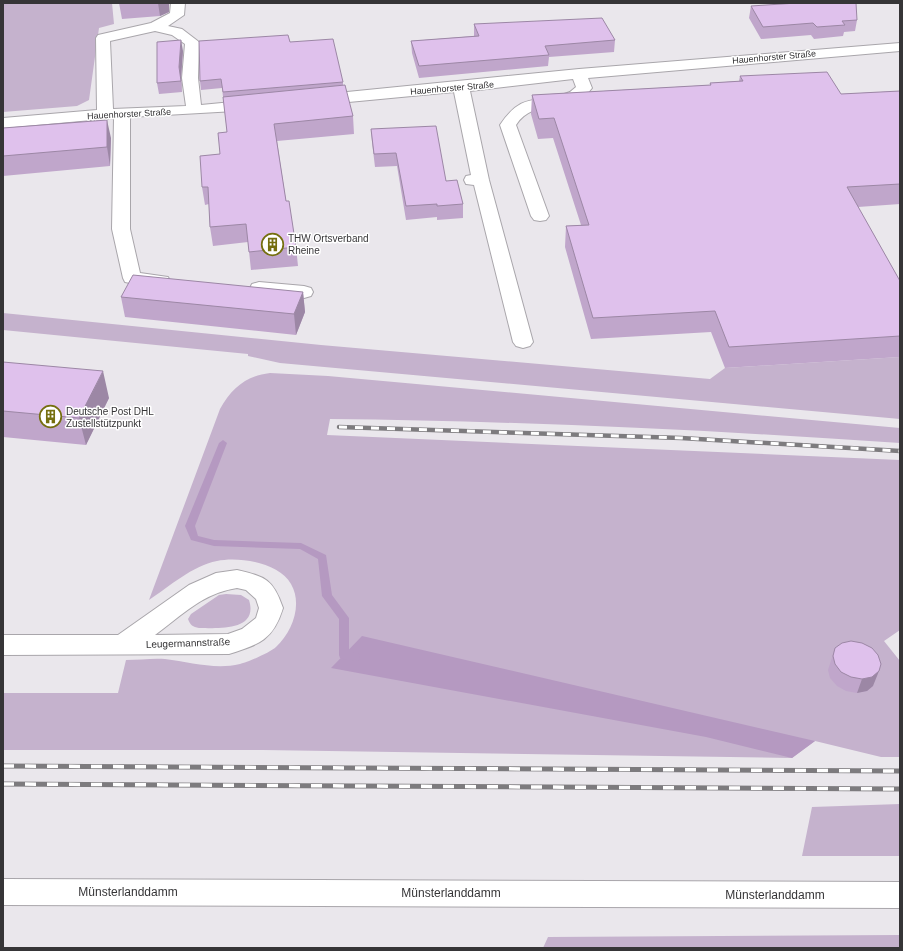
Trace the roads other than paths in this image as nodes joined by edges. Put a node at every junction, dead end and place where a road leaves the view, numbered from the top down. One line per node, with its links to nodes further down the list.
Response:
1 (178, 3): 2 (street)
2 (156, 27): 8 (street); 9 (street)
3 (900, 47): 4 (street, Hauenhorster Straße)
4 (579, 74): 5 (street, Hauenhorster Straße); 11 (street)
5 (461, 87): 6 (street, Hauenhorster Straße); 15 (street)
6 (305, 101)
7 (265, 104): 8 (street, Hauenhorster Straße)
8 (194, 110): 9 (street, Hauenhorster Straße)
9 (113, 114): 10 (street, Hauenhorster Straße); 12 (street)
10 (3, 123)
11 (540, 216)
12 (179, 282)
13 (241, 287): 14 (street)
14 (304, 292)
15 (523, 342)
16 (3, 645): 17 (street, Leugermannstraße)
17 (123, 645): 17 (street, Leugermannstraße)
18 (3, 892): 19 (street, Münsterlanddamm)
19 (900, 895)

